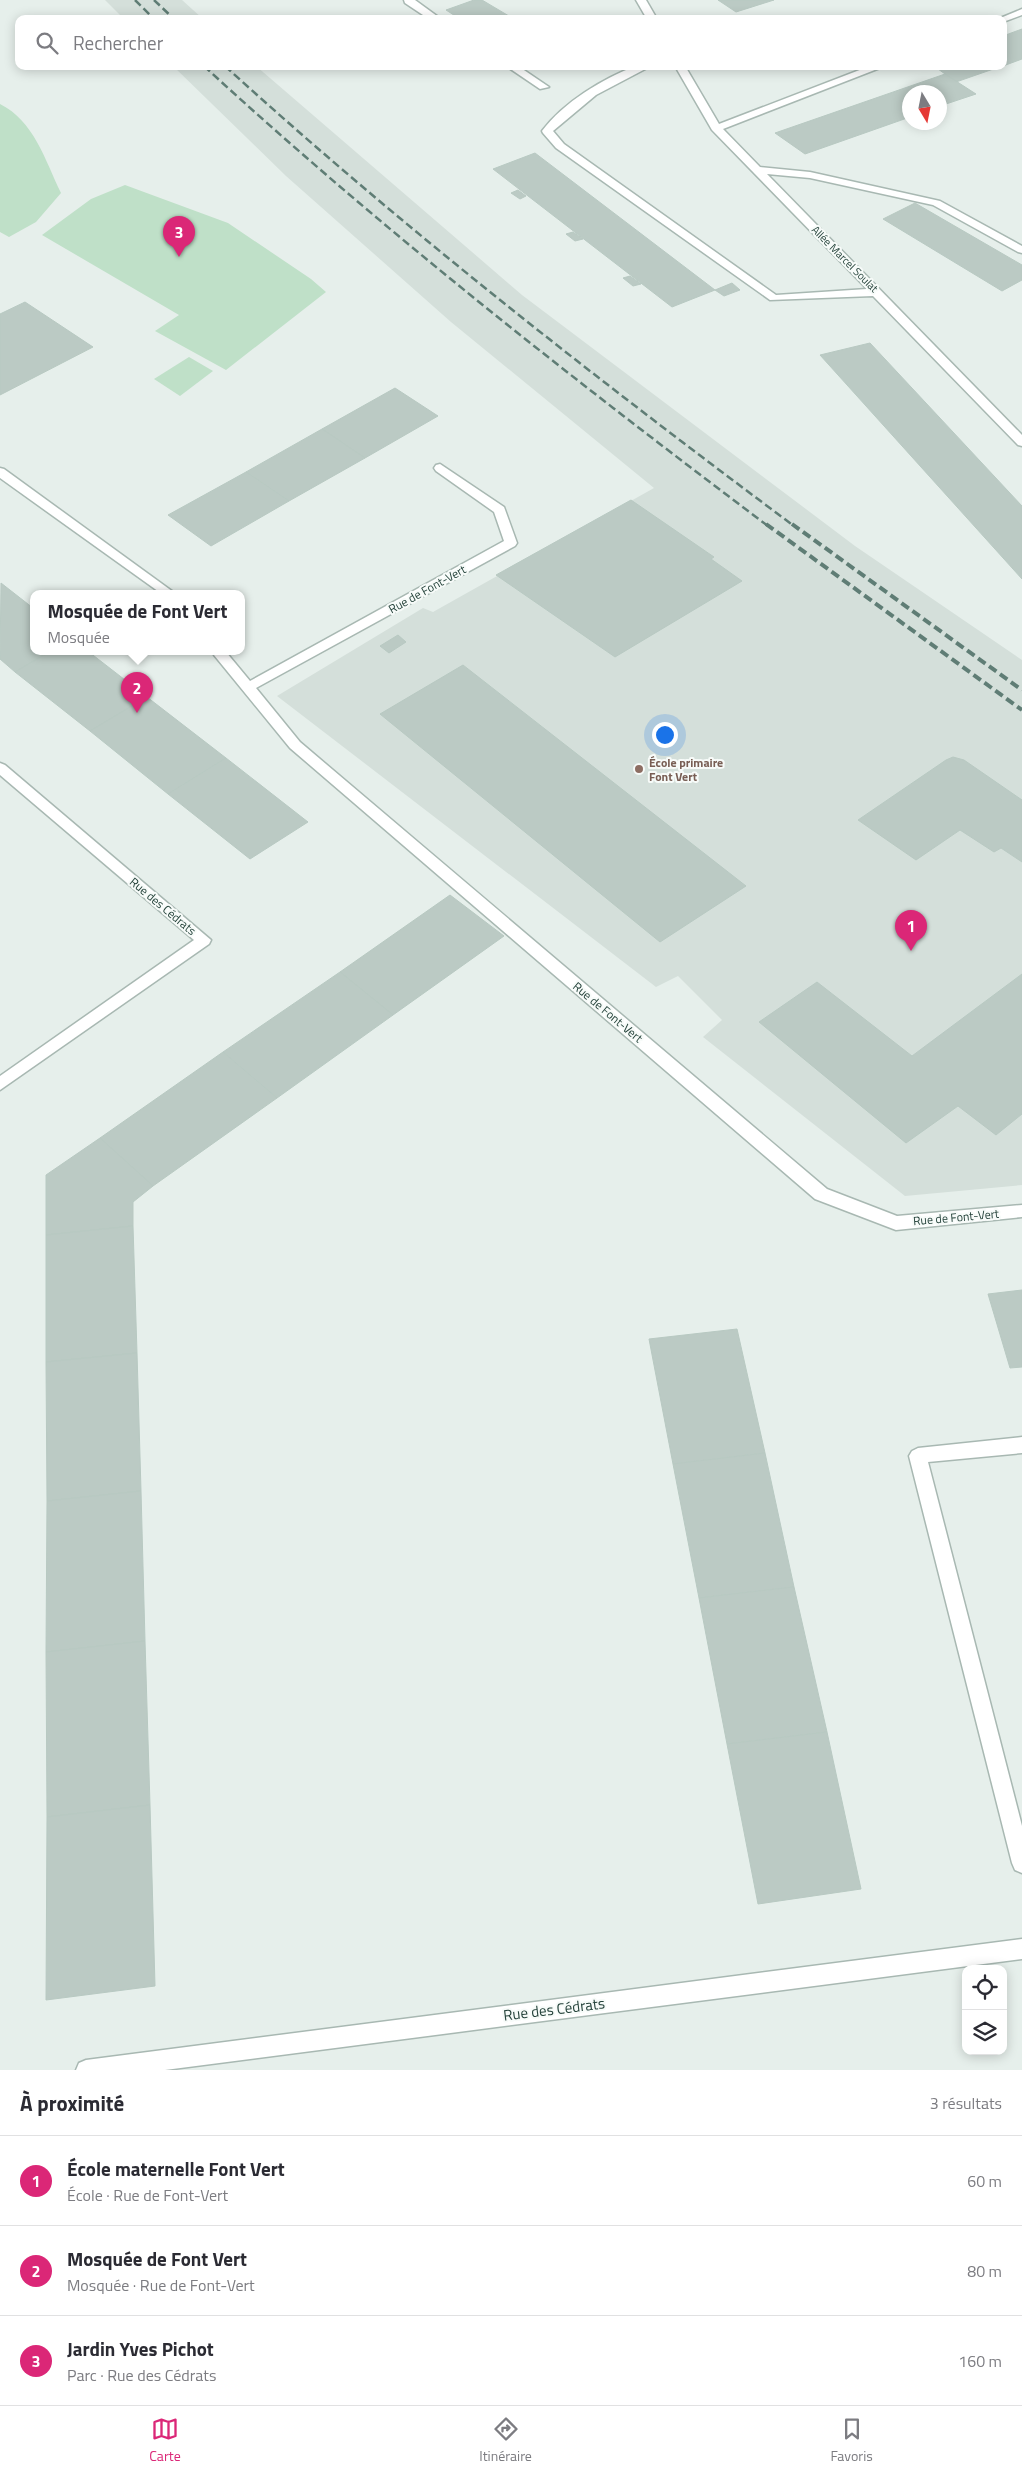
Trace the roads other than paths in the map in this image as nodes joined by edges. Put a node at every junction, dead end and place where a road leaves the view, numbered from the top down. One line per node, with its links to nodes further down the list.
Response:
1 (410, 0): 4 (street)
2 (641, 0): 5 (street)
3 (1022, 12): 6 (street)
4 (430, 15)
5 (650, 15)
6 (1007, 18)
7 (517, 70): 11 (street)
8 (634, 70): 15 (street)
9 (682, 70): 12 (street, Allée Marcel Soulat)
10 (869, 70): 12 (street)
11 (544, 87)
12 (716, 128): 13 (street, Allée Marcel Soulat)
13 (758, 170): 14 (street); 15 (street, Allée Marcel Soulat)
14 (1022, 250)
15 (877, 292): 16 (street, Allée Marcel Soulat)
16 (1022, 442)
17 (440, 468): 21 (street, Rue de Font-Vert)
18 (0, 472): 19 (street)
19 (164, 590)
20 (221, 655): 21 (street, Rue de Font-Vert)
21 (248, 687): 24 (street, Rue de Font-Vert)
22 (0, 768): 23 (street, Rue des Cédrats)
23 (0, 1084)
24 (1022, 1211)
25 (1022, 1445): 26 (street)
26 (1022, 1863)
27 (1022, 1949): 28 (street, Rue des Cédrats)
28 (86, 2070)

